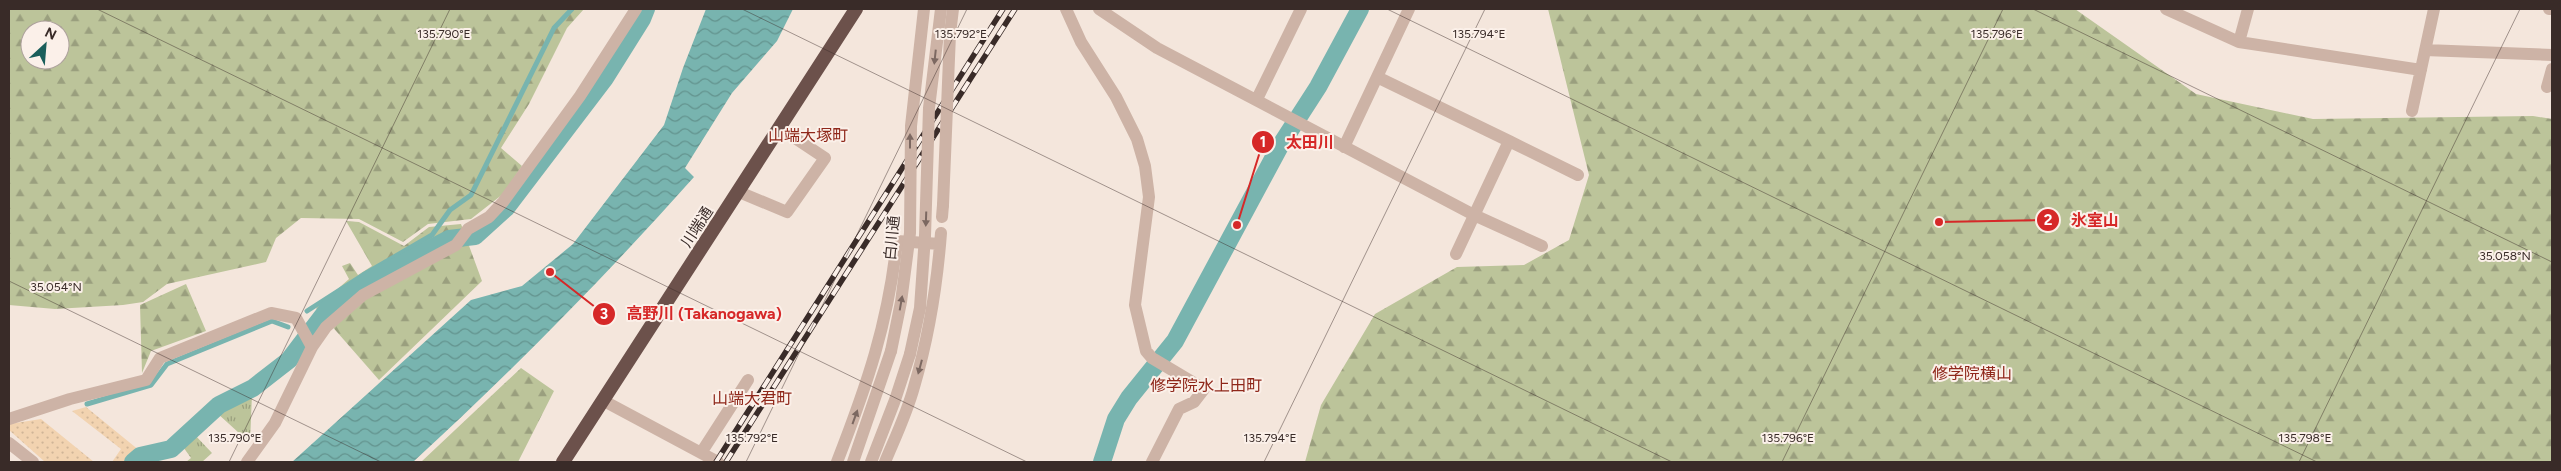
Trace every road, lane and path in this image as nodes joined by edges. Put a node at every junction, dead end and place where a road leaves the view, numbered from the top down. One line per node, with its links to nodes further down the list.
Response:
1 (636, 9): 31 (street)
2 (856, 9): 22 (highway, 川端通)
3 (924, 9): 42 (street, 白川通, one-way to 3, bridge)
4 (940, 9): 43 (street, one-way to 43, bridge)
5 (953, 9): 27 (street, bridge)
6 (1066, 9): 45 (street)
7 (1099, 9): 20 (street)
8 (1302, 9): 20 (street)
9 (1409, 9): 18 (street)
10 (2166, 9): 13 (street)
11 (2248, 9): 13 (street)
12 (2434, 9): 14 (street)
13 (2239, 42): 17 (street)
14 (2425, 50): 15 (street); 17 (street)
15 (2552, 55)
16 (2552, 68): 19 (street)
17 (2421, 70): 21 (street)
18 (1376, 77): 23 (street); 24 (street)
19 (2548, 87)
20 (1257, 99): 24 (street)
21 (2412, 111)
22 (780, 128): 26 (highway, 川端通); 26 (street)
23 (1508, 140): 25 (street); 28 (street)
24 (1344, 147): 28 (street)
25 (1578, 175)
26 (739, 192): 33 (highway, 川端通)
27 (943, 211)
28 (1474, 215): 29 (street); 30 (street)
29 (1542, 246)
30 (1456, 254)
31 (310, 345): 34 (street); 38 (street)
32 (748, 380): 36 (street)
33 (604, 401): 36 (street); 39 (highway, 川端通)
34 (9, 419)
35 (9, 443): 37 (street)
36 (701, 453): 40 (street)
37 (33, 462)
38 (247, 462)
39 (563, 462)
40 (718, 462)
41 (837, 462): 44 (street, one-way to 44)
42 (853, 462)
43 (871, 462)
44 (885, 462)
45 (1152, 462)

